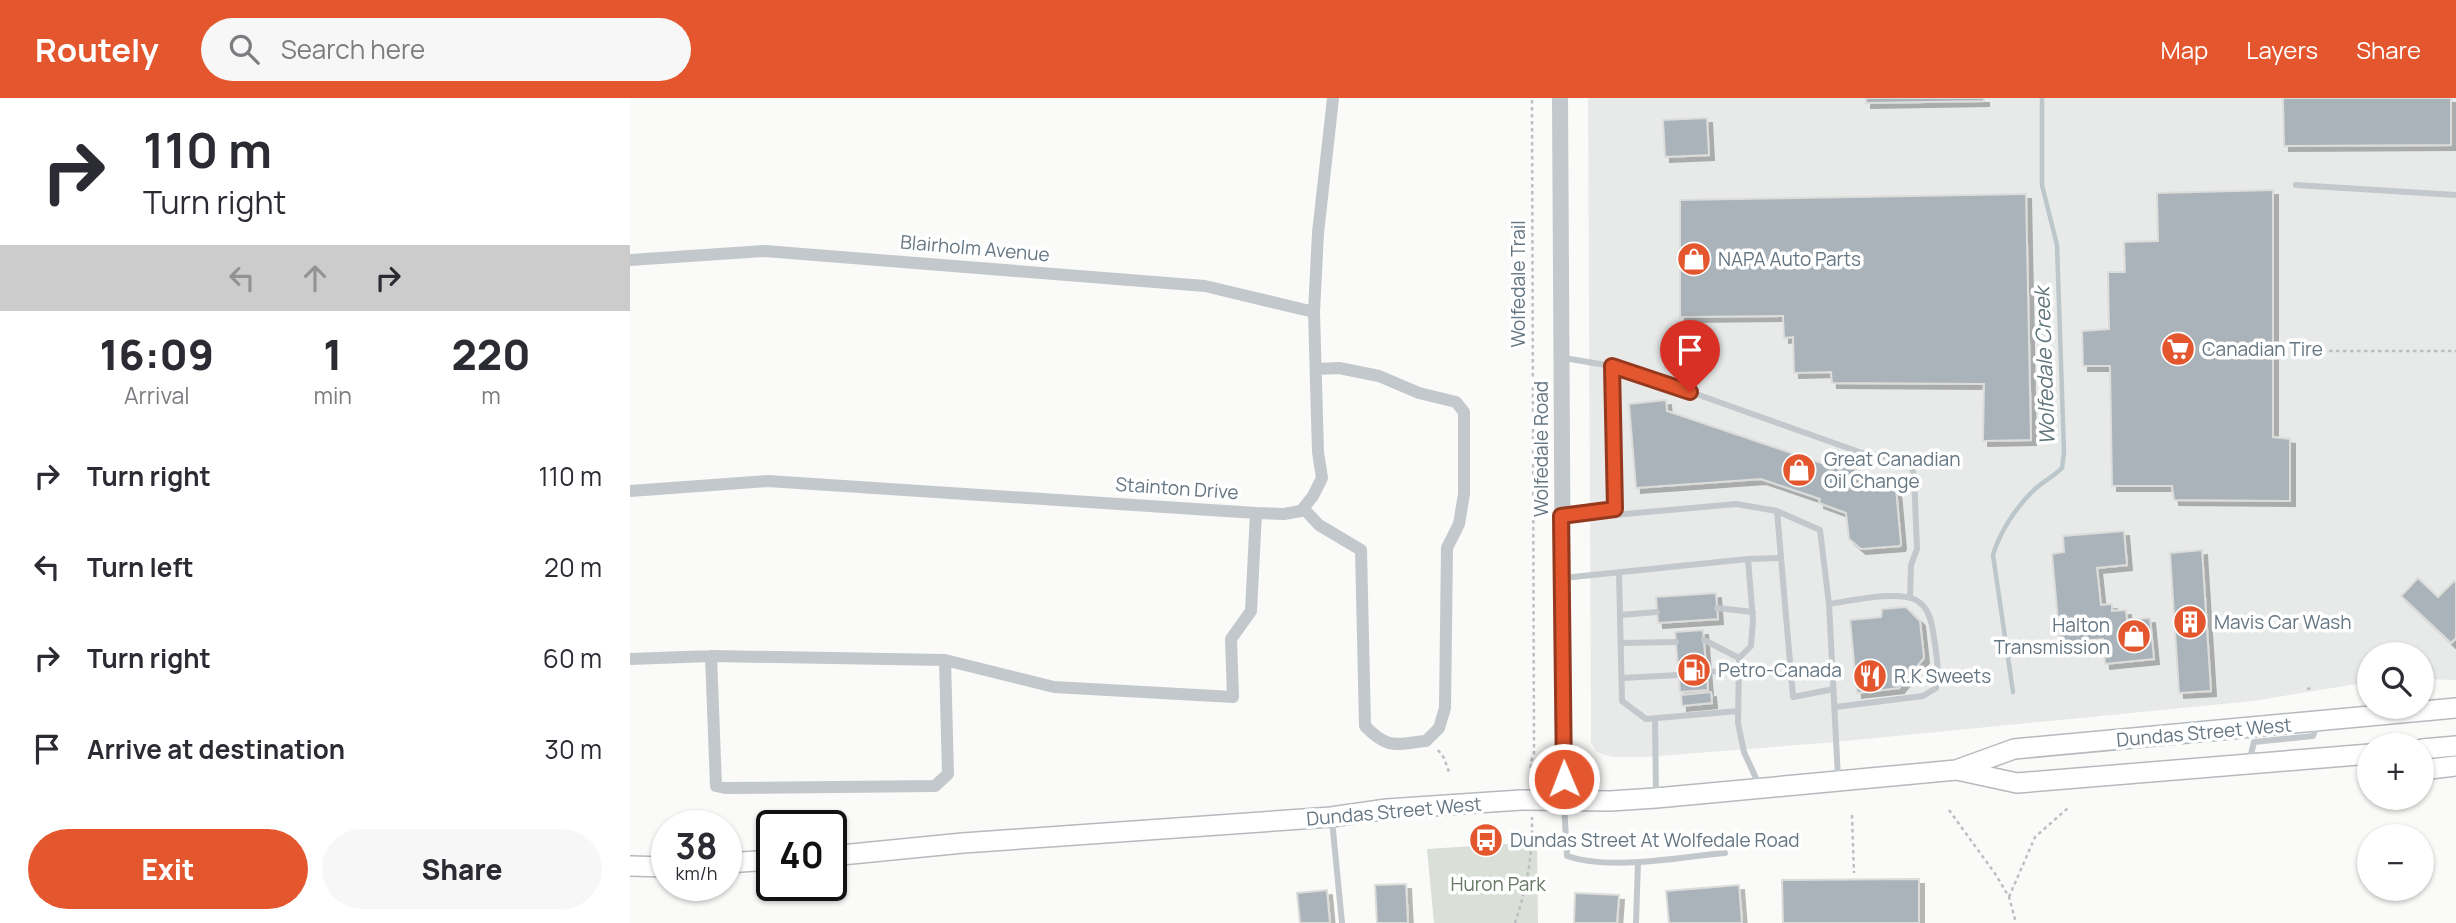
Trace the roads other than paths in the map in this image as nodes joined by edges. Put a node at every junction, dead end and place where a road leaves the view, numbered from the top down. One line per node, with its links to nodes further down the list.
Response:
1 (1333, 98): 6 (street)
2 (1560, 98): 7 (street, Wolfedale Road)
3 (2297, 185): 4 (lane)
4 (2456, 195)
5 (630, 260): 6 (street, Blairholm Avenue)
6 (1314, 312): 9 (street)
7 (1562, 358): 8 (lane); 15 (street, Wolfedale Road)
8 (1612, 366): 12 (lane); 20 (lane)
9 (1316, 369): 11 (street); 11 (street)
10 (630, 491): 14 (street, Stainton Drive)
11 (1304, 509): 14 (street, Stainton Drive)
12 (1615, 509): 13 (lane); 15 (lane)
13 (1777, 511): 16 (lane); 21 (lane)
14 (1256, 513): 32 (street)
15 (1561, 516): 19 (street, Wolfedale Road)
16 (1781, 558): 17 (lane); 37 (lane)
17 (1748, 559): 18 (lane); 24 (lane)
18 (1619, 573): 19 (lane); 25 (lane)
19 (1562, 579): 57 (street, Wolfedale Road)
20 (1910, 598): 21 (lane); 40 (lane)
21 (1829, 604): 37 (lane)
22 (1717, 608): 24 (lane)
23 (1657, 612): 25 (lane)
24 (1753, 612): 30 (lane)
25 (1620, 615): 28 (lane)
26 (1704, 640): 30 (lane)
27 (1676, 642): 28 (lane)
28 (1621, 643): 36 (lane)
29 (711, 656): 31 (street); 32 (street); 32 (street)
30 (1739, 658): 33 (lane)
31 (630, 659)
32 (945, 660)
33 (1738, 670): 34 (lane); 43 (lane)
34 (1706, 672)
35 (1678, 675): 36 (lane)
36 (1622, 678): 44 (lane)
37 (1834, 689): 40 (lane)
38 (2456, 695): 39 (main road)
39 (2434, 698)
40 (1835, 707): 54 (lane)
41 (2456, 708): 42 (main road, Dundas Street West)
42 (2434, 710)
43 (1738, 711): 44 (lane); 55 (lane)
44 (1655, 718): 56 (lane)
45 (2357, 718): 46 (main road, Dundas Street West)
46 (2319, 721): 50 (lane); 53 (main road, Dundas Street West)
47 (2456, 746): 48 (main road)
48 (2434, 748)
49 (2357, 755): 50 (main road, Dundas Street West)
50 (2249, 764): 53 (main road, Dundas Street West)
51 (2456, 766): 52 (main road)
52 (2434, 769)
53 (1956, 770): 54 (main road, Dundas Street West)
54 (1838, 779): 55 (main road, Dundas Street West)
55 (1761, 788): 56 (main road, Dundas Street West)
56 (1656, 798): 57 (main road, Dundas Street West)
57 (1564, 800): 58 (main road, Dundas Street West); 61 (lane)
58 (1331, 817): 60 (main road, Dundas Street West); 64 (lane)
59 (1725, 853): 61 (lane)
60 (847, 854)
61 (1638, 862): 65 (lane)
62 (630, 866): 63 (main road)
63 (651, 867)
64 (1342, 923)
65 (1636, 923)

